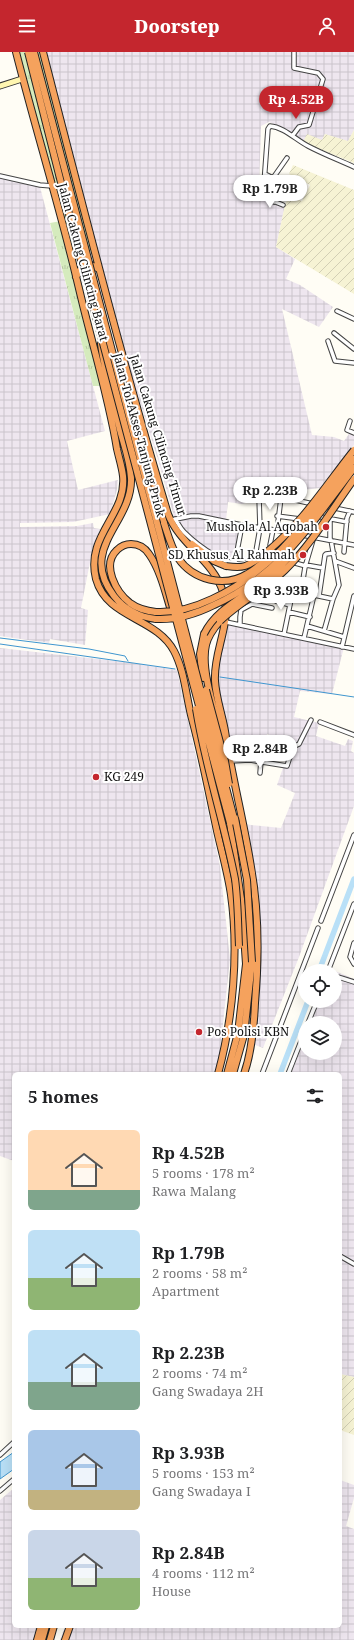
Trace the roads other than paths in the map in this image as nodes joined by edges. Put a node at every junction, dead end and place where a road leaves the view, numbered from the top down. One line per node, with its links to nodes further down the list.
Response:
1 (16, 52): 6 (highway, Jalan Cakung Cilincing Barat)
2 (28, 52): 25 (highway, Jalan Tol Akses Tanjung Priok, bridge)
3 (34, 52): 32 (highway, Jalan Tol Akses Tanjung Priok, bridge)
4 (43, 52): 19 (highway, Jalan Cakung Cilincing Timur)
5 (294, 52): 8 (street)
6 (22, 79): 7 (street); 15 (highway, Jalan Cakung Cilincing Barat)
7 (0, 86)
8 (294, 136): 10 (street); 11 (street)
9 (287, 158): 13 (street)
10 (354, 166)
11 (265, 174): 13 (street); 17 (street)
12 (0, 176): 15 (street)
13 (273, 178): 14 (street)
14 (284, 183): 16 (street); 17 (street)
15 (52, 186): 20 (highway, Jalan Cakung Cilincing Barat)
16 (301, 191)
17 (274, 202): 18 (street)
18 (283, 205)
19 (93, 247): 20 (highway); 21 (highway, Jalan Cakung Cilincing Timur)
20 (71, 254): 22 (highway, Jalan Cakung Cilincing Barat)
21 (99, 269): 22 (highway); 45 (highway, Jalan Cakung Cilincing Timur)
22 (76, 277): 99 (highway, Jalan Cakung Cilincing Barat)
23 (337, 311): 24 (street)
24 (354, 319)
25 (98, 323): 78 (highway, bridge); 88 (highway, Jalan Tol Akses Tanjung Priok, bridge)
26 (334, 333): 28 (street)
27 (328, 341): 29 (street)
28 (354, 349)
29 (354, 362)
30 (350, 421): 31 (street)
31 (354, 433)
32 (134, 437): 39 (highway, bridge); 100 (highway, Jalan Tol Akses Tanjung Priok, bridge)
33 (354, 450): 50 (highway, bridge)
34 (354, 459): 39 (highway, bridge)
35 (354, 468): 39 (highway, bridge)
36 (354, 478): 98 (highway, bridge)
37 (259, 497): 49 (street)
38 (332, 507): 39 (street); 40 (street); 44 (street)
39 (316, 509): 42 (street); 43 (street); 78 (highway, bridge); 100 (highway, bridge)
40 (350, 511): 41 (street); 47 (street)
41 (354, 512)
42 (277, 516): 46 (street); 51 (street)
43 (311, 516): 44 (street); 46 (street)
44 (330, 519): 47 (street); 55 (street)
45 (173, 520): 48 (street); 50 (highway, Jalan Cakung Cilincing Timur); 64 (street)
46 (309, 521): 53 (street)
47 (346, 522): 56 (street)
48 (242, 525): 49 (street); 64 (street)
49 (260, 528): 51 (street); 59 (street)
50 (176, 530): 81 (highway, Jalan Cakung Cilincing Timur)
51 (275, 530): 52 (street); 57 (street)
52 (292, 533): 53 (street); 69 (street)
53 (306, 535): 54 (street)
54 (314, 537): 55 (street); 66 (street)
55 (331, 540): 56 (street); 61 (street)
56 (344, 543): 58 (street); 60 (street)
57 (270, 545)
58 (354, 545)
59 (256, 551)
60 (344, 552)
61 (334, 553): 63 (street); 67 (street)
62 (249, 561): 64 (street)
63 (335, 561): 68 (street); 75 (street)
64 (235, 562)
65 (295, 563): 66 (street)
66 (306, 565): 67 (street); 71 (street)
67 (323, 568): 73 (street)
68 (354, 568)
69 (274, 587): 70 (street); 76 (street)
70 (293, 590): 71 (street); 76 (street)
71 (301, 592): 72 (street)
72 (314, 594): 73 (street); 80 (street)
73 (319, 596): 75 (street)
74 (354, 596): 86 (street)
75 (333, 599): 84 (street)
76 (290, 605): 79 (street)
77 (272, 608): 82 (street)
78 (192, 610): 88 (highway, bridge)
79 (289, 612): 80 (street); 85 (street)
80 (310, 617): 83 (street)
81 (226, 622): 82 (street); 95 (highway, Jalan Cakung Cilincing Timur)
82 (240, 625): 85 (street)
83 (307, 626): 84 (street); 87 (street)
84 (324, 631): 86 (street)
85 (284, 634): 87 (street)
86 (344, 637): 89 (street)
87 (304, 638): 89 (street)
88 (182, 644): 91 (highway, Jalan Tol Akses Tanjung Priok, bridge)
89 (342, 647): 90 (street)
90 (354, 649)
91 (190, 676): 100 (highway, Jalan Tol Akses Tanjung Priok, bridge); 108 (highway, bridge)
92 (311, 720): 96 (street)
93 (320, 722): 94 (street)
94 (354, 735)
95 (230, 761): 96 (street); 98 (highway, Jalan Cakung Cilincing Timur)
96 (261, 762): 97 (street)
97 (260, 774)
98 (238, 799): 99 (highway); 101 (highway, Jalan Cakung Cilincing Timur)
99 (212, 807): 102 (highway, Jalan Cakung Cilincing Barat)
100 (233, 822): 115 (highway); 116 (highway, bridge)
101 (243, 825): 102 (highway); 117 (highway, Jalan Cakung Cilincing Timur)
102 (217, 830): 108 (highway, Jalan Cakung Cilincing Barat)
103 (354, 835): 105 (street)
104 (354, 904): 110 (street)
105 (320, 921)
106 (318, 928): 118 (street)
107 (354, 943): 109 (street)
108 (235, 962): 114 (highway, Jalan Cakung Cilincing Barat)
109 (354, 962)
110 (331, 964)
111 (342, 978): 112 (street)
112 (354, 982)
113 (298, 1049): 119 (street)
114 (218, 1072)
115 (228, 1072)
116 (234, 1072)
117 (245, 1072)
118 (263, 1072)
119 (289, 1072)
120 (342, 1257): 121 (street)
121 (354, 1264)
122 (12, 1444): 123 (street)
123 (0, 1455)
124 (12, 1481): 125 (street)
125 (0, 1491)
126 (40, 1628): 131 (highway)
127 (45, 1628): 130 (highway)
128 (53, 1628): 132 (highway)
129 (69, 1628): 133 (highway)
130 (42, 1638)
131 (37, 1640)
132 (50, 1640)
133 (65, 1640)

